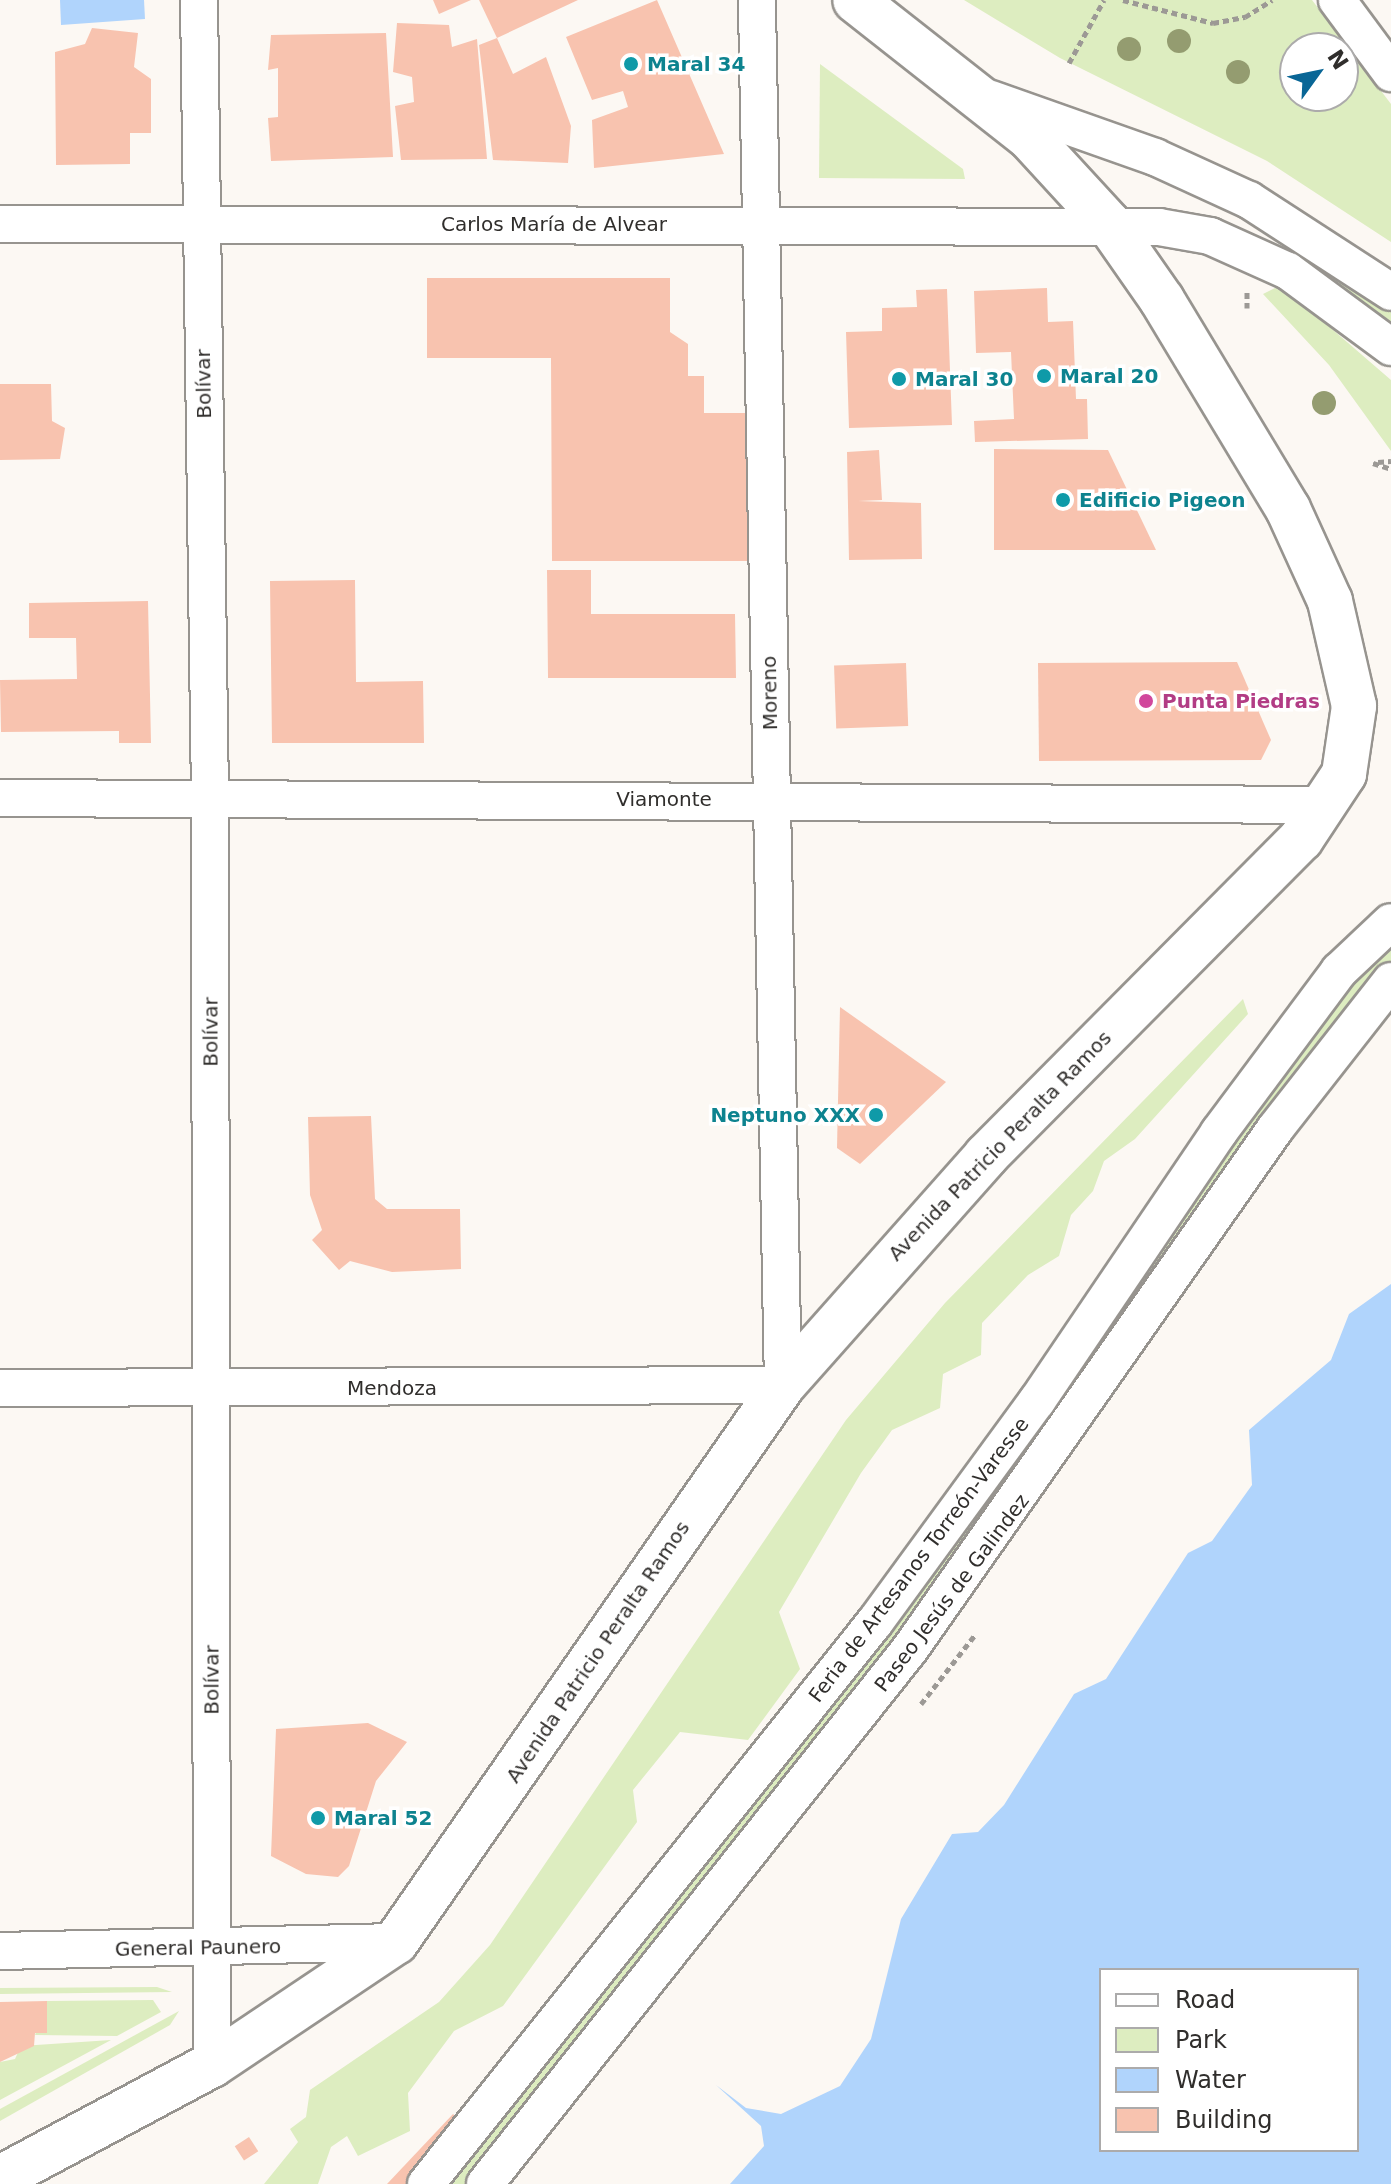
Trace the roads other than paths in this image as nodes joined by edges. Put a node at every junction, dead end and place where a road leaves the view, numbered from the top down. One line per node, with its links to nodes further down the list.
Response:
1 (199, 0): 8 (street, Bolívar)
2 (757, 0): 9 (street, Moreno)
3 (855, 0): 6 (main road, Avenida Patricio Peralta Ramos)
4 (1337, 0): 5 (street)
5 (1391, 73)
6 (974, 93): 10 (main road, Avenida Patricio Peralta Ramos); 11 (street)
7 (0, 224): 8 (street, Carlos María de Alvear)
8 (201, 224): 9 (street, Carlos María de Alvear); 13 (street, Bolívar)
9 (761, 224): 10 (street, Carlos María de Alvear); 15 (street, Moreno)
10 (1109, 224): 12 (street); 16 (main road, Avenida Patricio Peralta Ramos)
11 (1391, 292)
12 (1391, 347)
13 (210, 797): 14 (street, Viamonte); 15 (street, Viamonte); 21 (street, Bolívar)
14 (0, 798)
15 (773, 799): 16 (street, Viamonte); 19 (street, Moreno)
16 (1327, 805): 19 (main road, Avenida Patricio Peralta Ramos)
17 (1391, 922): 27 (street, Feria de Artesanos Torreón-Varesse)
18 (1391, 981): 28 (street, Paseo Jesús de Galindez)
19 (783, 1385): 21 (street, Mendoza); 22 (main road, Avenida Patricio Peralta Ramos)
20 (0, 1388): 21 (street, Mendoza)
21 (213, 1389): 23 (street, Bolívar)
22 (396, 1942): 23 (street, General Paunero); 25 (main road, Avenida Patricio Peralta Ramos)
23 (211, 1948): 24 (street, General Paunero); 25 (street, Bolívar)
24 (0, 1951)
25 (212, 2065): 26 (main road, Avenida Patricio Peralta Ramos)
26 (0, 2178)
27 (426, 2184)
28 (485, 2184)

